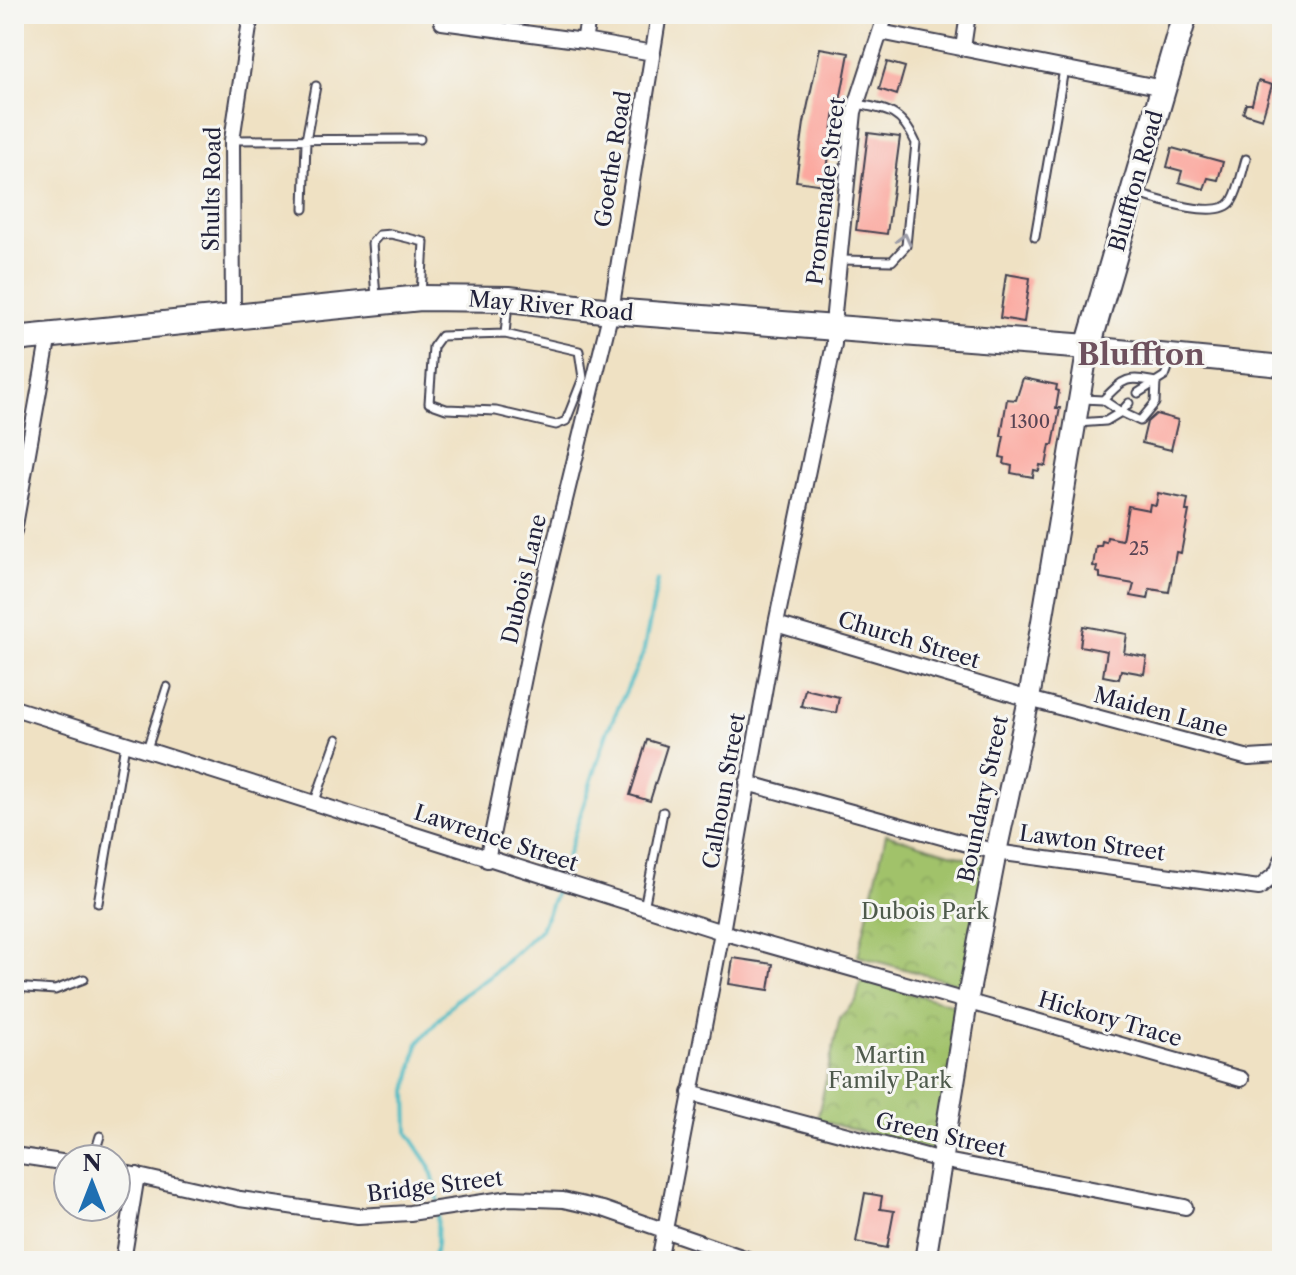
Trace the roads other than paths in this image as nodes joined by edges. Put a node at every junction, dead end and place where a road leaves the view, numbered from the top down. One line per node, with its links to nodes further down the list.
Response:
1 (251, 14): 17 (street, Shults Road)
2 (445, 14): 9 (street)
3 (589, 14): 9 (street)
4 (659, 14): 11 (street, Goethe Road)
5 (886, 14): 8 (street, Promenade Street)
6 (968, 14): 10 (street)
7 (1185, 14): 14 (main road, Bluffton Road)
8 (880, 32): 10 (street); 15 (street, Promenade Street)
9 (584, 41): 11 (street)
10 (963, 48): 12 (street)
11 (653, 53): 27 (street, Goethe Road)
12 (1064, 69): 14 (street); 22 (lane)
13 (316, 86): 18 (lane)
14 (1163, 88): 20 (main road, Bluffton Road)
15 (856, 104): 23 (street, Promenade Street); 23 (lane, one-way to 15)
16 (420, 139): 18 (lane)
17 (232, 140): 18 (lane); 28 (street, Shults Road)
18 (306, 140): 21 (lane)
19 (1246, 159): 20 (lane)
20 (1133, 193): 33 (main road, Bluffton Road)
21 (304, 209)
22 (1035, 237)
23 (841, 260): 29 (street, Promenade Street)
24 (421, 298): 25 (main road, May River Road); 26 (main road, May River Road); 26 (lane)
25 (509, 299): 27 (main road, May River Road); 30 (lane)
26 (377, 303): 28 (main road, May River Road)
27 (611, 311): 29 (main road, May River Road); 57 (street, Dubois Lane)
28 (233, 318): 31 (main road, May River Road)
29 (835, 329): 33 (main road, May River Road); 45 (street, Calhoun Street)
30 (505, 334): 30 (lane)
31 (49, 335): 32 (main road, May River Road); 43 (street)
32 (14, 339)
33 (1088, 347): 34 (street); 38 (street, Boundary Street)
34 (1173, 355): 35 (street); 36 (lane)
35 (1282, 366)
36 (1156, 382): 37 (lane); 39 (lane); 41 (lane)
37 (1138, 393)
38 (1079, 399): 39 (lane); 42 (street, Boundary Street)
39 (1103, 400): 41 (lane)
40 (1129, 403): 41 (lane)
41 (1121, 412): 42 (lane)
42 (1076, 423): 47 (street, Boundary Street)
43 (21, 457): 44 (street)
44 (14, 531)
45 (776, 624): 47 (street, Church Street); 53 (street, Calhoun Street)
46 (167, 687): 51 (lane)
47 (1029, 699): 52 (street, Maiden Lane); 56 (street, Boundary Street)
48 (14, 708): 50 (street, Lawrence Street)
49 (337, 739): 54 (lane)
50 (125, 742): 51 (street, Lawrence Street); 59 (lane)
51 (147, 749): 54 (street, Lawrence Street)
52 (1282, 756)
53 (747, 783): 56 (street, Lawton Street); 61 (street, Calhoun Street)
54 (315, 801): 57 (street, Lawrence Street)
55 (663, 812): 60 (lane)
56 (996, 852): 58 (street, Lawton Street); 64 (street, Boundary Street)
57 (487, 860): 60 (street, Lawrence Street)
58 (1282, 860)
59 (98, 903)
60 (644, 908): 61 (street, Lawrence Street)
61 (722, 932): 64 (street, Lawrence Street); 66 (street, Calhoun Street)
62 (84, 979): 63 (lane)
63 (14, 987)
64 (967, 1002): 65 (street, Hickory Trace); 70 (street, Boundary Street)
65 (1241, 1079)
66 (690, 1093): 70 (street, Green Street); 75 (street, Calhoun Street)
67 (100, 1136): 68 (lane)
68 (98, 1143)
69 (14, 1155): 71 (street)
70 (941, 1160): 74 (street, Green Street); 79 (street, Boundary Street)
71 (52, 1161)
72 (132, 1174): 73 (street, Bridge Street)
73 (137, 1175): 75 (street, Bridge Street); 76 (street)
74 (1185, 1207)
75 (665, 1231): 77 (street, Calhoun Street); 78 (street, Bridge Street)
76 (123, 1261)
77 (659, 1261)
78 (753, 1261)
79 (925, 1261)

